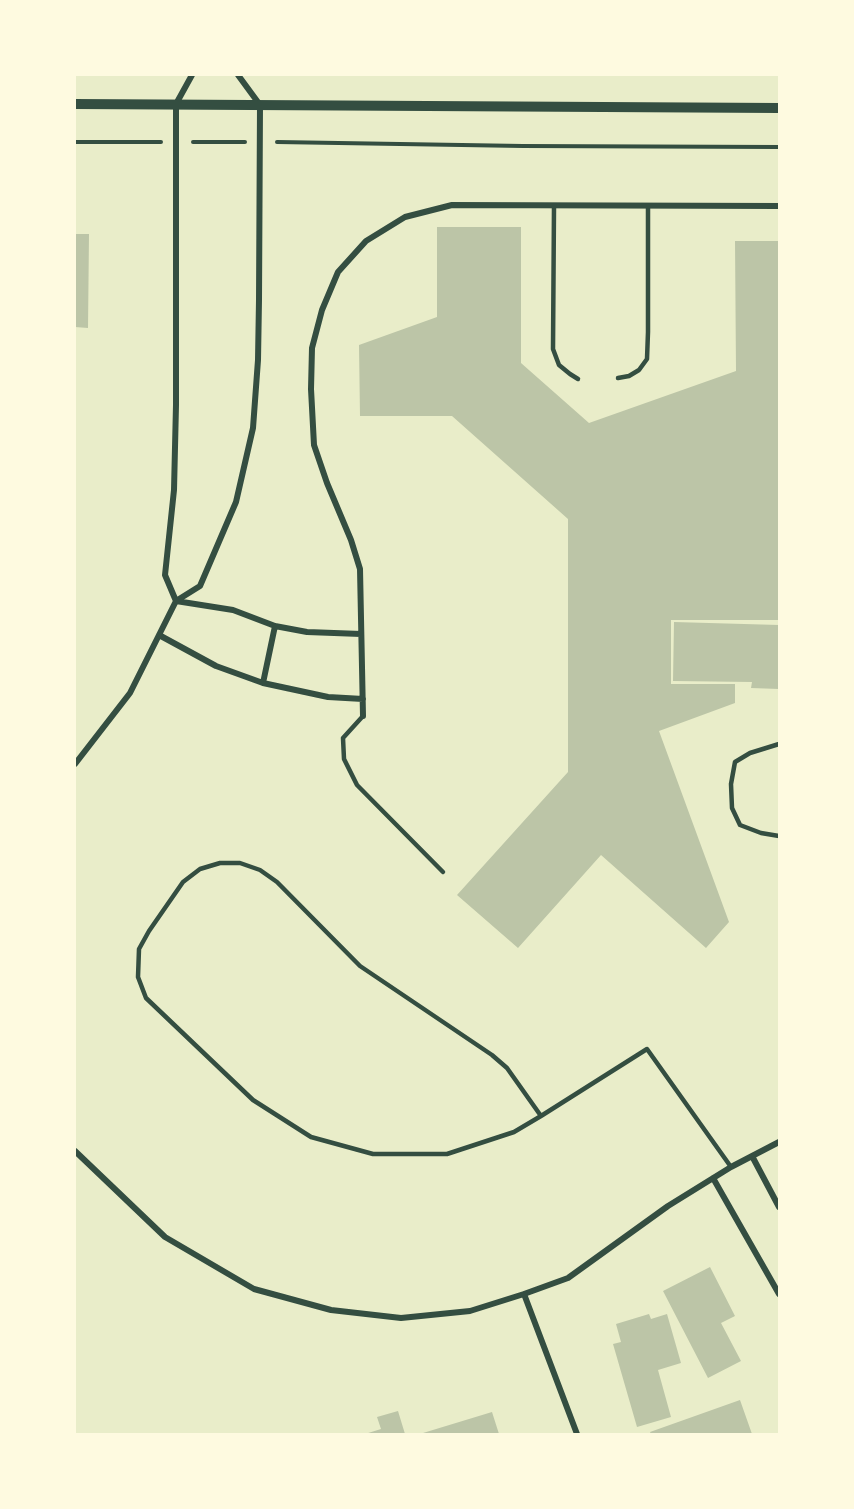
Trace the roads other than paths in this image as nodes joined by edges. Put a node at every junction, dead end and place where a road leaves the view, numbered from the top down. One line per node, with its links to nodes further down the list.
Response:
1 (192, 75): 4 (street)
2 (238, 75): 5 (street)
3 (75, 104): 4 (street)
4 (176, 104): 5 (street); 12 (street)
5 (260, 105): 6 (street); 12 (street)
6 (779, 108)
7 (554, 206): 8 (street); 11 (lane); 14 (street)
8 (648, 206): 9 (street); 10 (lane)
9 (779, 206)
10 (618, 378)
11 (578, 379)
12 (176, 601): 13 (street); 15 (street)
13 (275, 626): 14 (street); 16 (street)
14 (362, 634): 17 (street)
15 (159, 635): 16 (street); 20 (street)
16 (263, 683): 17 (street)
17 (363, 699): 18 (street)
18 (363, 716): 22 (lane)
19 (779, 744): 21 (lane)
20 (75, 764)
21 (779, 836)
22 (443, 872)
23 (541, 1116): 23 (lane); 27 (lane)
24 (779, 1142): 26 (street)
25 (75, 1151): 31 (street)
26 (752, 1156): 27 (street); 29 (street)
27 (731, 1167): 28 (street)
28 (713, 1178): 30 (street); 31 (street)
29 (779, 1207)
30 (777, 1286): 32 (street)
31 (524, 1294): 33 (street)
32 (779, 1294)
33 (577, 1434)

